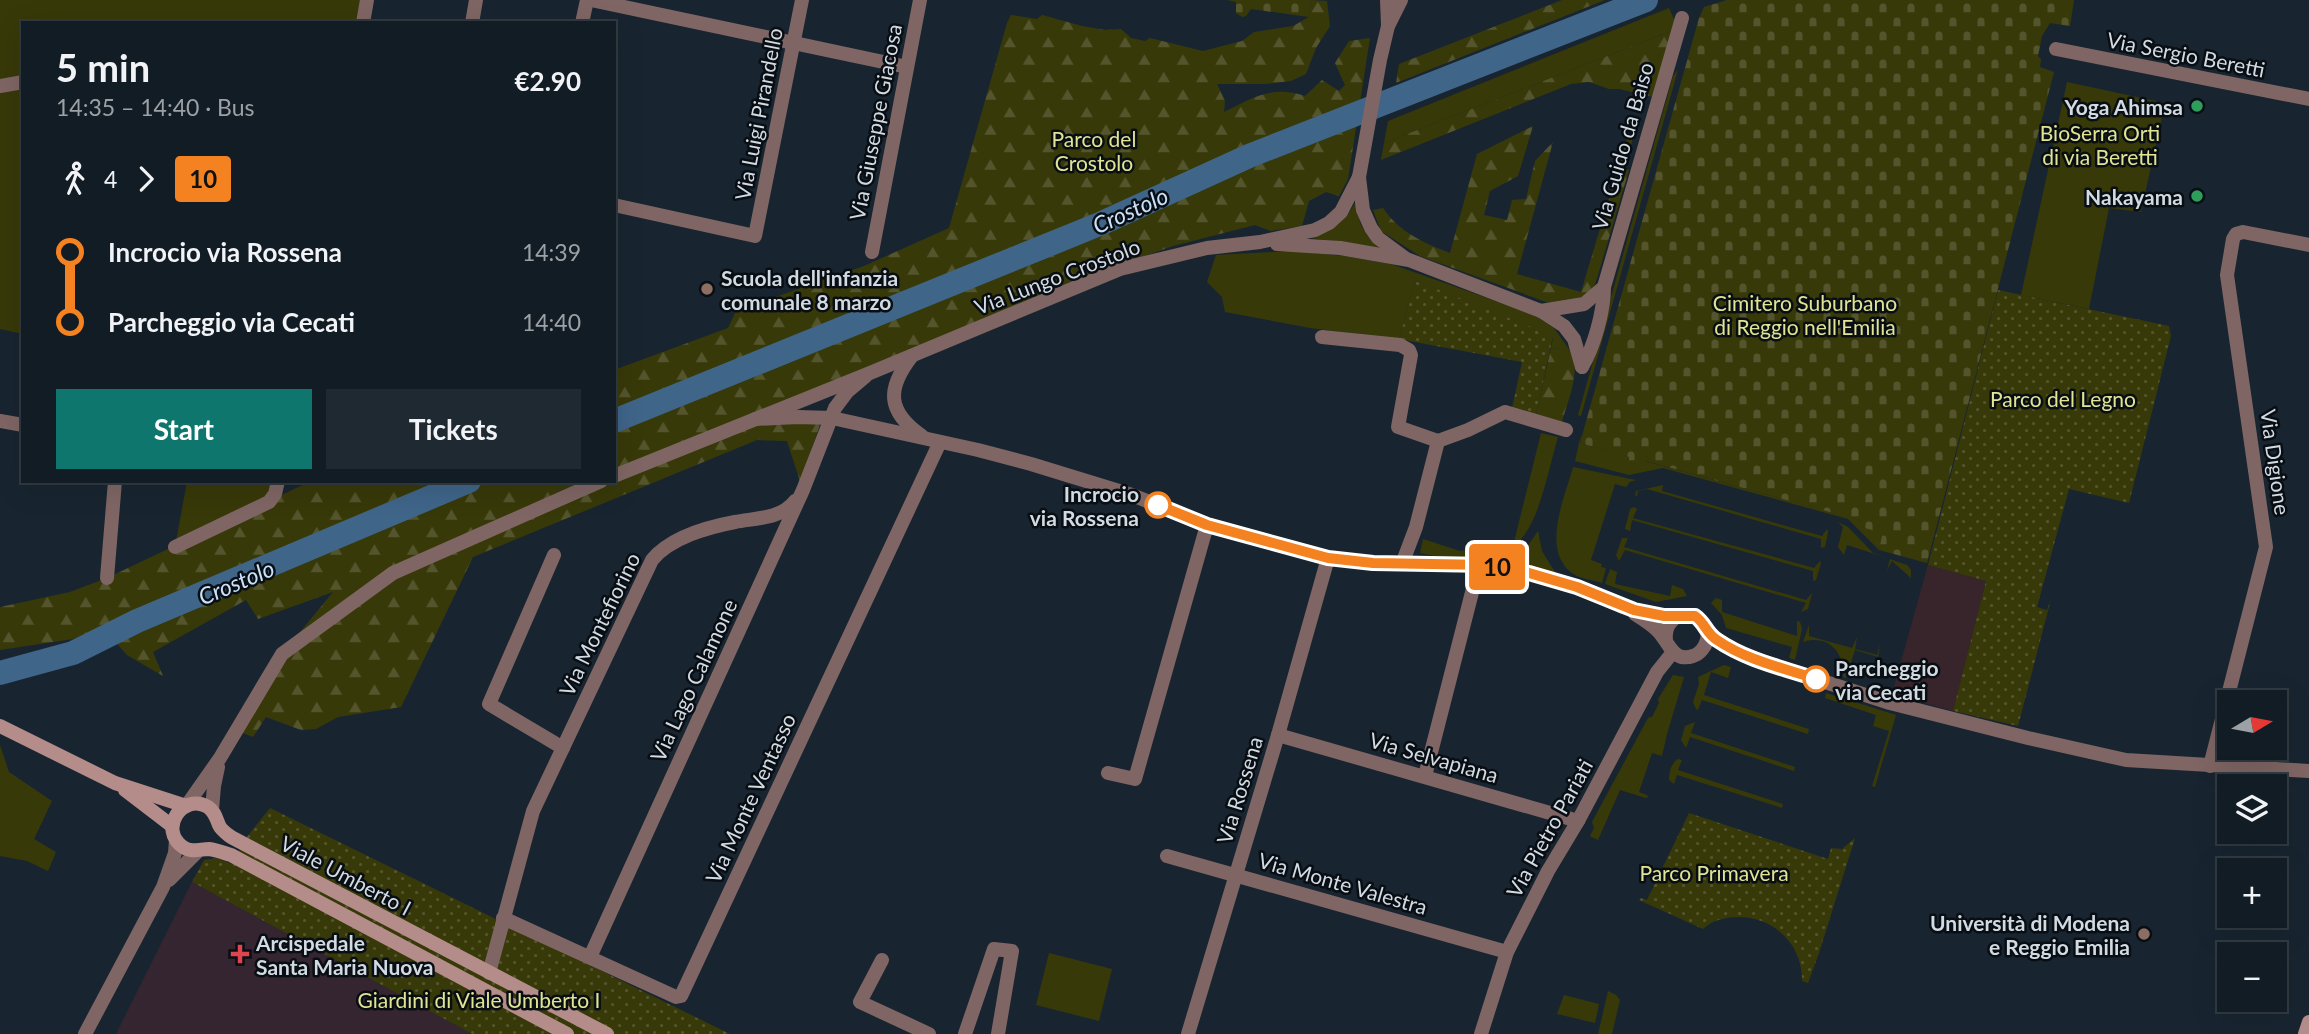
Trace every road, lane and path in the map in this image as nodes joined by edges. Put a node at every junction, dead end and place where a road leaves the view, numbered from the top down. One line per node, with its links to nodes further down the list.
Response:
1 (367, 0): 9 (street)
2 (476, 0): 10 (street)
3 (589, 0): 11 (street); 13 (street)
4 (802, 0): 13 (street, Via Luigi Pirandello)
5 (920, 0): 15 (street, Via Giuseppe Giacosa)
6 (1387, 0): 12 (street)
7 (1402, 0): 12 (street)
8 (1682, 18): 25 (street, Via Guido da Baiso)
9 (363, 21)
10 (472, 21)
11 (583, 21)
12 (1388, 26): 19 (street, Via Lungo Crostolo)
13 (794, 42): 15 (street); 20 (street, Via Luigi Pirandello)
14 (2056, 49): 18 (street, Via Sergio Beretti)
15 (907, 66): 23 (street, Via Giuseppe Giacosa)
16 (21, 82): 17 (street)
17 (0, 86)
18 (2309, 99)
19 (1359, 177): 21 (street, Via Lungo Crostolo); 24 (street, Via Lungo Crostolo)
20 (616, 205)
21 (1260, 242): 24 (street, Via Lungo Crostolo); 28 (street, Via Lungo Crostolo)
22 (2309, 245): 60 (street, Via Digione)
23 (872, 252)
24 (1409, 261): 26 (street, Via Lungo Crostolo)
25 (1604, 287): 26 (street); 29 (street, Via Guido da Baiso)
26 (1541, 311): 29 (street, Via Lungo Crostolo)
27 (1322, 337): 37 (street)
28 (913, 355): 30 (street, Via Lungo Crostolo); 36 (street)
29 (1583, 367)
30 (870, 373): 31 (street, Via Lungo Crostolo); 32 (street, Via Lungo Crostolo)
31 (832, 418): 32 (street, Via Lungo Crostolo); 36 (street); 42 (street, Via Lago Calamone)
32 (755, 419): 38 (street, Via Lungo Crostolo)
33 (0, 421): 34 (street)
34 (21, 425)
35 (1566, 430): 37 (street)
36 (933, 440): 43 (street); 76 (street, Via Monte Ventasso)
37 (1438, 441): 47 (street)
38 (616, 475)
39 (115, 483): 49 (street)
40 (278, 483): 44 (street)
41 (596, 483): 59 (street)
42 (803, 490): 58 (street, Via Montefiorino); 76 (street, Via Lago Calamone)
43 (1207, 525): 46 (street); 62 (street)
44 (175, 547)
45 (554, 555): 58 (street)
46 (1328, 558): 47 (street); 57 (street, Via Rossena)
47 (1402, 564): 48 (street)
48 (1479, 565): 50 (street); 63 (street)
49 (107, 578)
50 (1623, 607): 51 (street); 53 (street)
51 (1678, 617): 52 (street); 53 (street)
52 (1707, 633): 54 (street); 55 (street)
53 (1669, 647): 54 (street); 67 (street, Via Pietro Pariati)
54 (1700, 652): 55 (street)
55 (1741, 654): 60 (street)
56 (2, 727): 64 (main road)
57 (1278, 735): 63 (street, Via Selvapiana); 72 (street, Via Rossena)
58 (563, 748): 74 (street, Via Montefiorino)
59 (220, 758): 65 (street); 66 (street)
60 (2210, 766): 61 (street)
61 (2309, 771)
62 (1108, 773)
63 (1425, 776): 67 (street, Via Selvapiana)
64 (115, 783): 65 (main road); 69 (main road, Viale Umberto I)
65 (187, 806): 66 (main road); 69 (main road)
66 (212, 810): 68 (main road, Viale Umberto I)
67 (1578, 821): 75 (street, Via Pietro Pariati)
68 (219, 825): 70 (main road); 78 (main road, Viale Umberto I)
69 (174, 833): 70 (main road, Viale Umberto I); 73 (street)
70 (203, 849): 73 (street); 81 (main road, Viale Umberto I)
71 (1167, 856): 72 (street, Via Monte Valestra)
72 (1236, 874): 75 (street, Via Monte Valestra); 86 (street, Via Rossena)
73 (163, 887): 80 (street)
74 (503, 918): 76 (street, Via Monte Ventasso); 78 (street, Via Montefiorino)
75 (1507, 952): 87 (street, Via Pietro Pariati)
76 (590, 957)
77 (882, 960): 83 (street)
78 (489, 973): 82 (main road, Viale Umberto I)
79 (2309, 1022): 88 (main road)
80 (85, 1034)
81 (567, 1034)
82 (607, 1034)
83 (929, 1034)
84 (965, 1034): 85 (street)
85 (998, 1034)
86 (1188, 1034)
87 (1481, 1034)
88 (2305, 1034)

